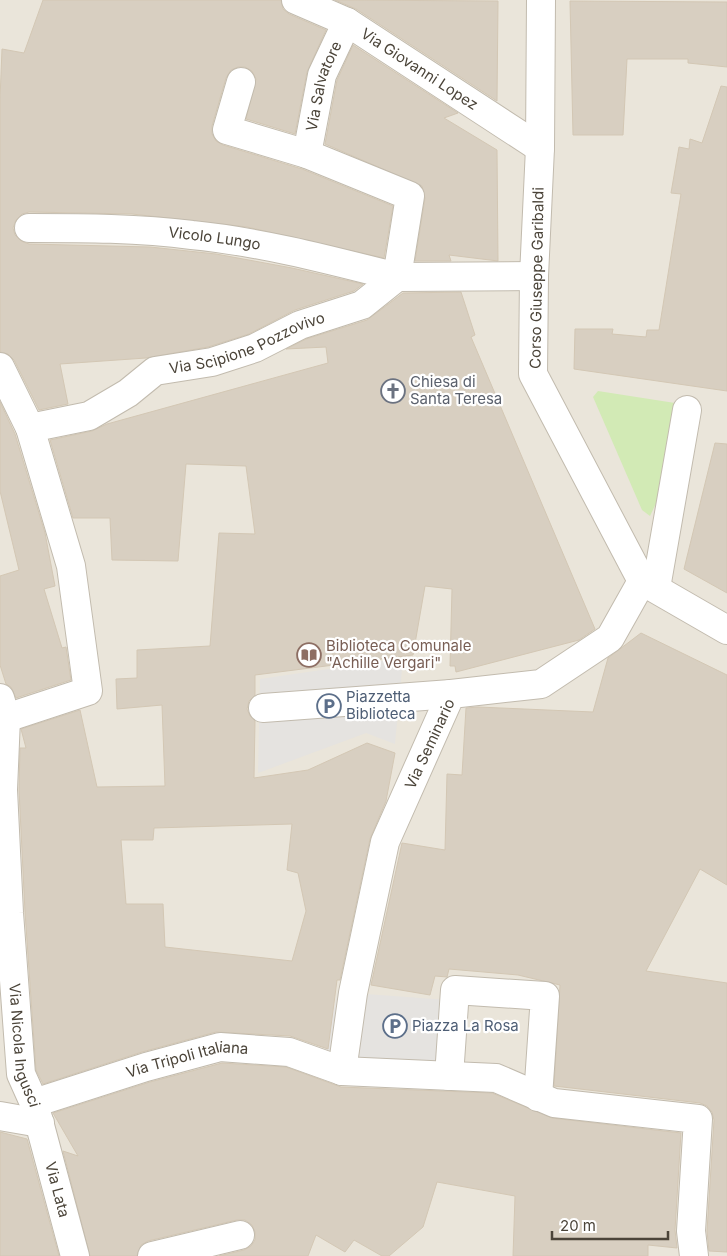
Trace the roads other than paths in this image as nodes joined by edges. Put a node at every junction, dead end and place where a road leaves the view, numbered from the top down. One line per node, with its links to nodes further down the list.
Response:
1 (296, 0): 3 (street, Via Giovanni Lopez)
2 (541, 0): 5 (street, Corso Giuseppe Garibaldi)
3 (347, 22): 5 (street, Via Giovanni Lopez); 6 (street, Via Salvatore)
4 (241, 82): 6 (street, Via Salvatore)
5 (540, 148): 8 (street, Corso Giuseppe Garibaldi)
6 (307, 154): 9 (street, Via Salvatore)
7 (29, 228): 9 (street, Vicolo Lungo)
8 (534, 276): 9 (street); 14 (street, Corso Giuseppe Garibaldi)
9 (397, 277): 13 (street, Via Scipione Pozzovivo)
10 (0, 366): 11 (street)
11 (8, 403): 13 (street)
12 (687, 410): 14 (street, Via Seminario)
13 (30, 428): 17 (street)
14 (649, 584): 15 (street); 16 (street, Via Seminario)
15 (727, 630)
16 (451, 694): 18 (street); 20 (street, Via Seminario)
17 (3, 708): 19 (street, Via Nicola Ingusci)
18 (263, 708)
19 (4, 885): 23 (street, Via Nicola Ingusci)
20 (342, 1070): 21 (street); 23 (street, Via Tripoli Italiana)
21 (449, 1076): 22 (street); 22 (street)
22 (546, 1100): 28 (street)
23 (37, 1113): 24 (street); 26 (street, Via Lata)
24 (0, 1116)
25 (240, 1235): 27 (street)
26 (75, 1256)
27 (152, 1256)
28 (694, 1256)

